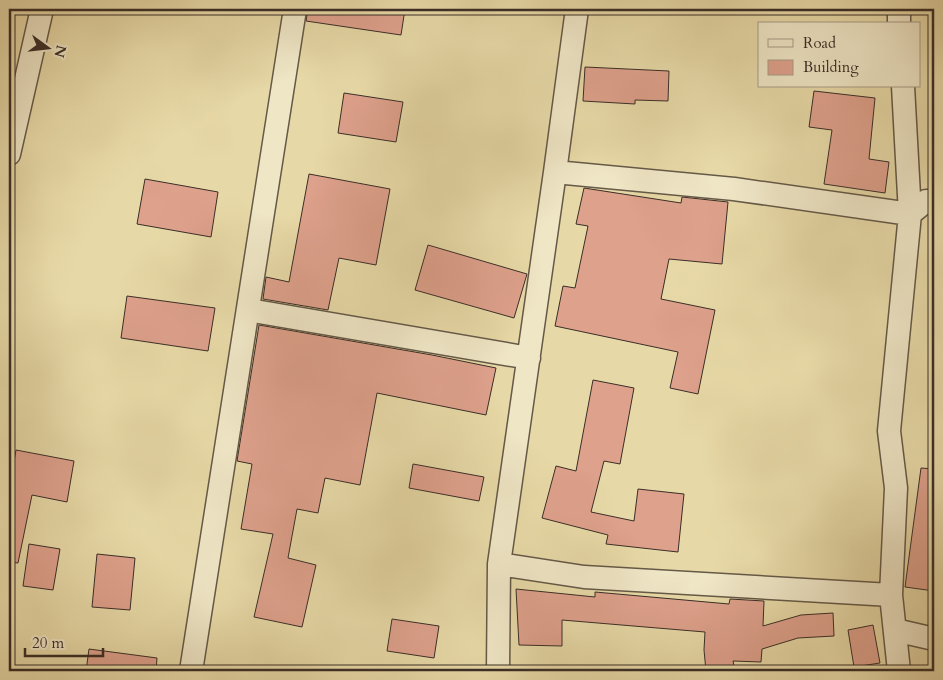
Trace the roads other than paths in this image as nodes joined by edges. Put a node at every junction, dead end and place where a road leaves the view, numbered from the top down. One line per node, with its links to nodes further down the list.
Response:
1 (42, 9): 7 (street)
2 (296, 9): 11 (street)
3 (577, 9): 8 (street)
4 (898, 9): 5 (street)
5 (899, 22)
6 (903, 88): 10 (street)
7 (9, 154)
8 (555, 172): 10 (street); 12 (street)
9 (934, 202): 10 (street)
10 (910, 214): 14 (street)
11 (248, 310): 12 (street); 17 (street)
12 (528, 358): 13 (street)
13 (500, 564): 14 (street); 18 (street)
14 (891, 595): 15 (street)
15 (895, 630): 16 (street); 19 (street)
16 (934, 639)
17 (191, 671)
18 (498, 671)
19 (899, 671)

